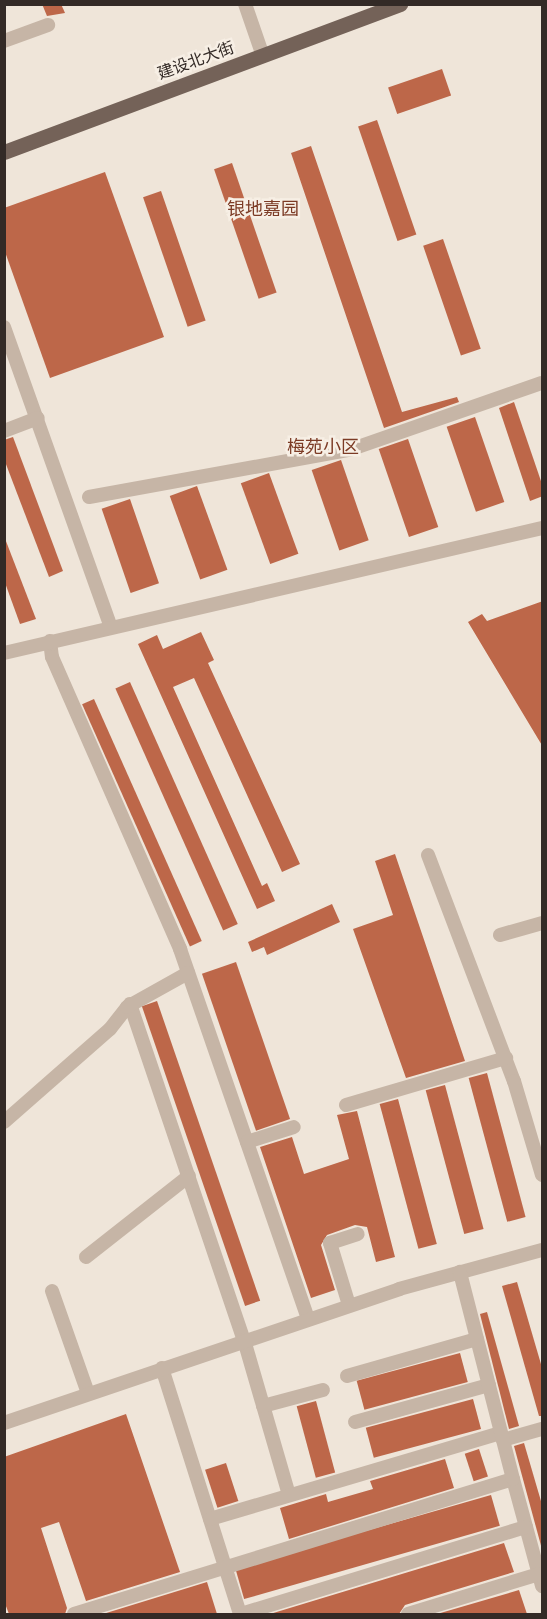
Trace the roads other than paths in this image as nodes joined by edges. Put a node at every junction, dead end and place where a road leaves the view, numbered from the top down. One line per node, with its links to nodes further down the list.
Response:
1 (245, 4): 5 (street)
2 (400, 4): 5 (main road, 建设北大街)
3 (48, 25): 4 (street)
4 (4, 41)
5 (264, 56): 6 (main road, 建设北大街)
6 (4, 152)
7 (4, 327): 9 (street)
8 (543, 383): 11 (street)
9 (38, 418): 10 (street); 13 (street)
10 (4, 431)
11 (89, 497)
12 (543, 528): 13 (street)
13 (111, 627): 14 (street)
14 (50, 641): 15 (street); 19 (street)
15 (4, 653)
16 (428, 855): 21 (street)
17 (543, 923): 18 (street)
18 (500, 936)
19 (188, 973): 20 (street); 25 (street)
20 (130, 1004): 23 (street); 27 (street)
21 (506, 1058): 22 (street); 26 (street)
22 (346, 1105)
23 (4, 1122)
24 (294, 1127): 25 (street)
25 (247, 1143): 34 (street)
26 (543, 1175)
27 (189, 1176): 30 (street); 36 (street)
28 (358, 1234): 33 (street)
29 (543, 1250): 31 (street)
30 (86, 1257)
31 (460, 1272): 33 (street); 35 (street)
32 (52, 1291): 41 (street)
33 (349, 1305): 34 (street)
34 (308, 1319): 36 (street)
35 (477, 1339): 38 (street); 39 (street)
36 (244, 1340): 37 (street); 42 (street)
37 (162, 1368): 41 (street); 49 (street)
38 (346, 1376)
39 (489, 1385): 43 (street); 46 (street)
40 (323, 1390): 42 (street)
41 (88, 1393): 44 (street)
42 (263, 1406): 48 (street)
43 (355, 1422)
44 (4, 1423)
45 (543, 1429): 46 (street)
46 (502, 1437): 47 (street); 48 (street)
47 (513, 1479): 50 (street); 51 (street)
48 (289, 1496): 49 (street)
49 (210, 1519): 51 (street)
50 (526, 1527): 52 (street); 54 (street)
51 (225, 1567): 53 (street); 54 (street)
52 (541, 1578): 55 (street)
53 (74, 1614)
54 (240, 1614)
55 (408, 1614)

